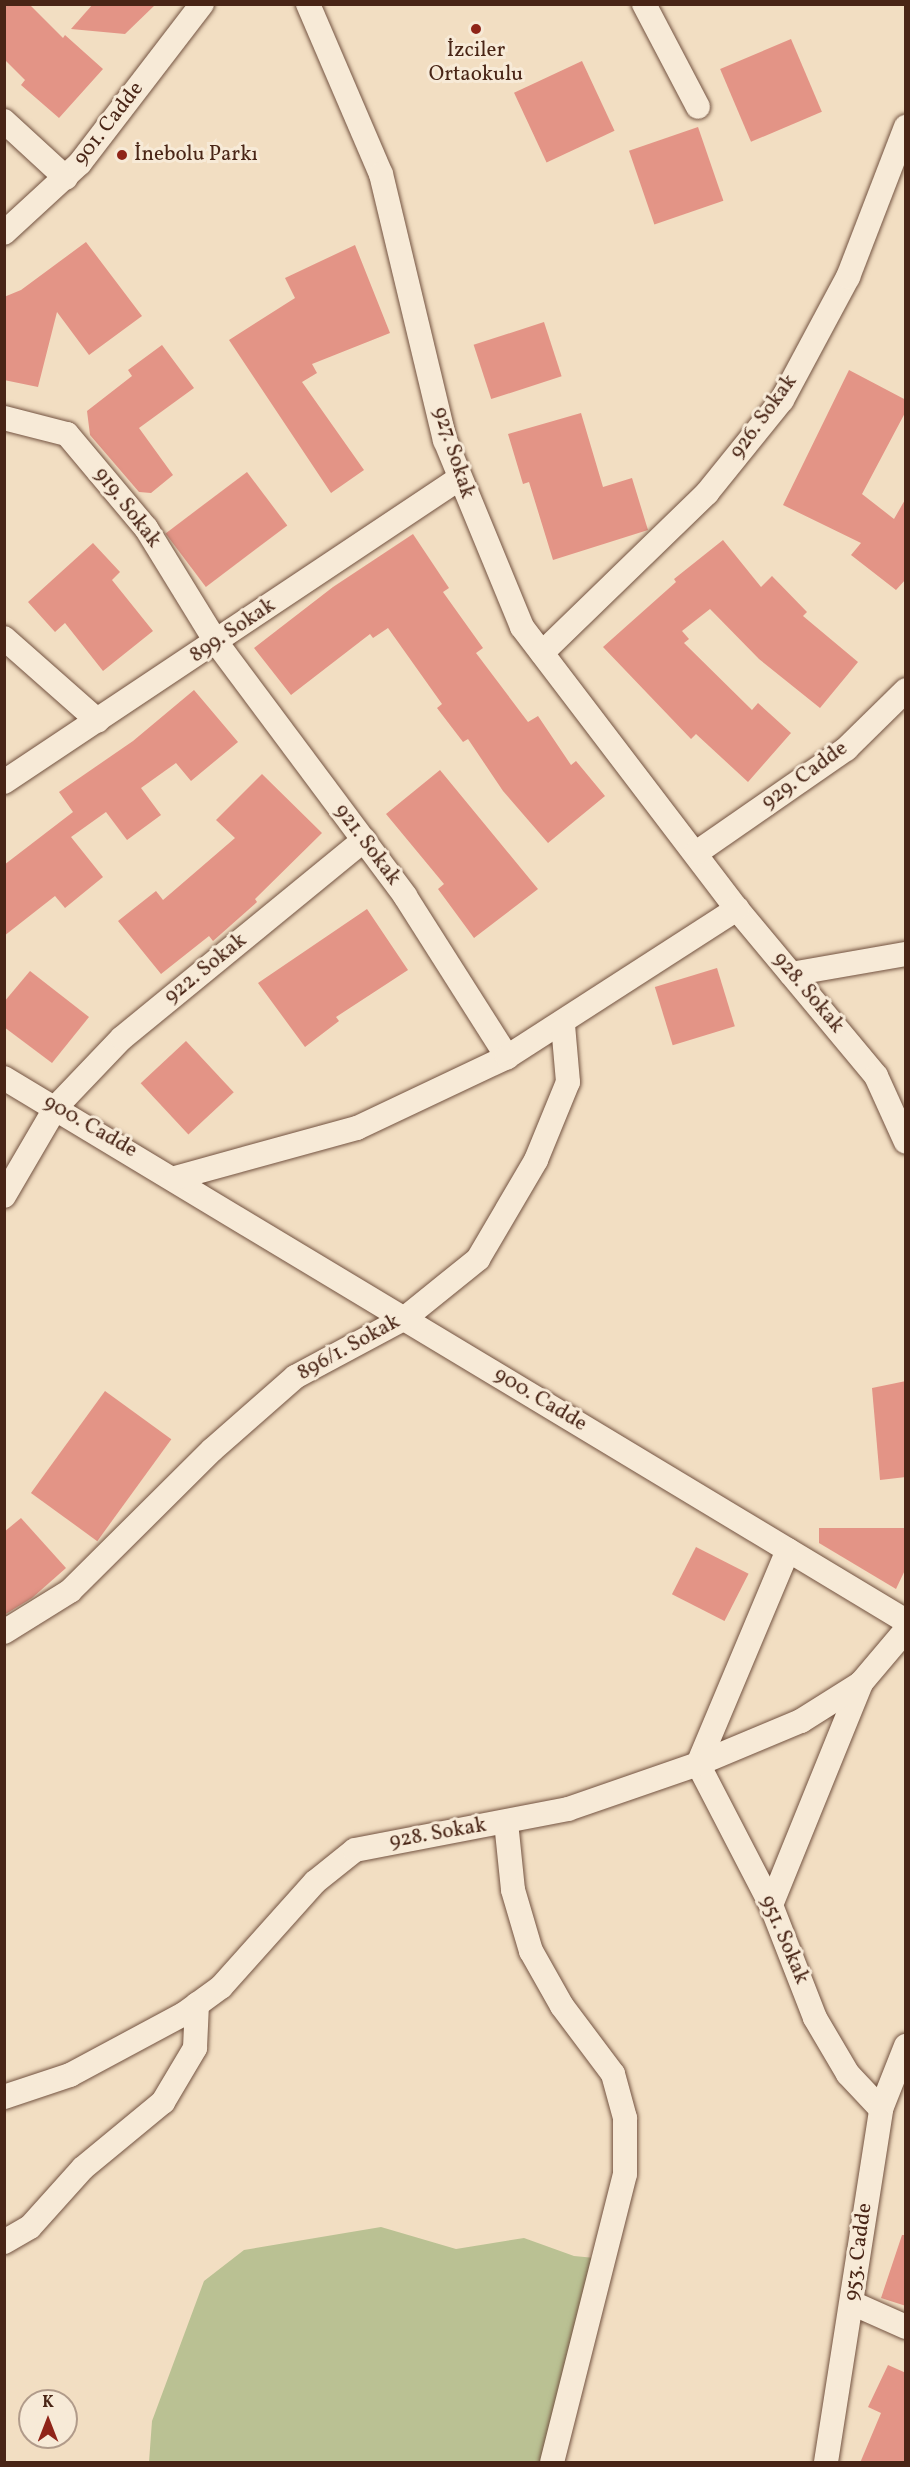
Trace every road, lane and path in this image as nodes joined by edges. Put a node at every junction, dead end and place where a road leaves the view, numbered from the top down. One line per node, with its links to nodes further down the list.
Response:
1 (202, 4): 7 (street, 901. Cadde)
2 (308, 4): 10 (street, 927. Sokak)
3 (645, 4): 4 (street)
4 (698, 107)
5 (4, 121): 7 (street)
6 (906, 127): 13 (street, 926. Sokak)
7 (66, 178): 8 (street, 901. Cadde)
8 (4, 234)
9 (4, 417): 12 (street, 919. Sokak)
10 (460, 478): 12 (street, 899. Sokak); 13 (street, 927. Sokak)
11 (4, 638): 15 (street)
12 (216, 642): 15 (street, 899. Sokak); 17 (street, 921. Sokak)
13 (542, 653): 18 (street, 927. Sokak)
14 (906, 690): 18 (street, 929. Cadde)
15 (98, 721): 16 (street, 899. Sokak)
16 (4, 782)
17 (364, 840): 23 (street, 921. Sokak); 25 (street, 922. Sokak)
18 (696, 853): 19 (street, 928. Sokak)
19 (737, 909): 21 (street, 928. Sokak); 22 (street)
20 (906, 954): 21 (street)
21 (791, 974): 26 (street, 928. Sokak)
22 (562, 1025): 23 (street); 29 (street, 896/1. Sokak)
23 (507, 1057): 27 (street)
24 (4, 1078): 25 (street, 900. Cadde)
25 (56, 1107): 27 (street, 900. Cadde); 28 (street, 922. Sokak)
26 (906, 1142)
27 (175, 1178): 29 (street, 900. Cadde)
28 (4, 1196)
29 (405, 1318): 30 (street, 900. Cadde); 33 (street, 896/1. Sokak)
30 (788, 1550): 31 (street, 900. Cadde); 35 (street)
31 (906, 1622)
32 (906, 1630): 34 (street, 928. Sokak)
33 (4, 1632)
34 (861, 1683): 35 (street, 928. Sokak); 37 (street)
35 (698, 1764): 36 (street, 928. Sokak); 37 (street, 951. Sokak)
36 (506, 1822): 38 (street, 928. Sokak); 45 (street)
37 (771, 1905): 41 (street, 951. Sokak)
38 (197, 2004): 40 (street, 928. Sokak); 42 (street)
39 (906, 2046): 41 (street, 953. Cadde)
40 (4, 2097)
41 (881, 2109): 43 (street, 953. Cadde)
42 (4, 2242)
43 (852, 2303): 44 (street); 46 (street, 953. Cadde)
44 (906, 2327)
45 (552, 2463)
46 (826, 2463)

